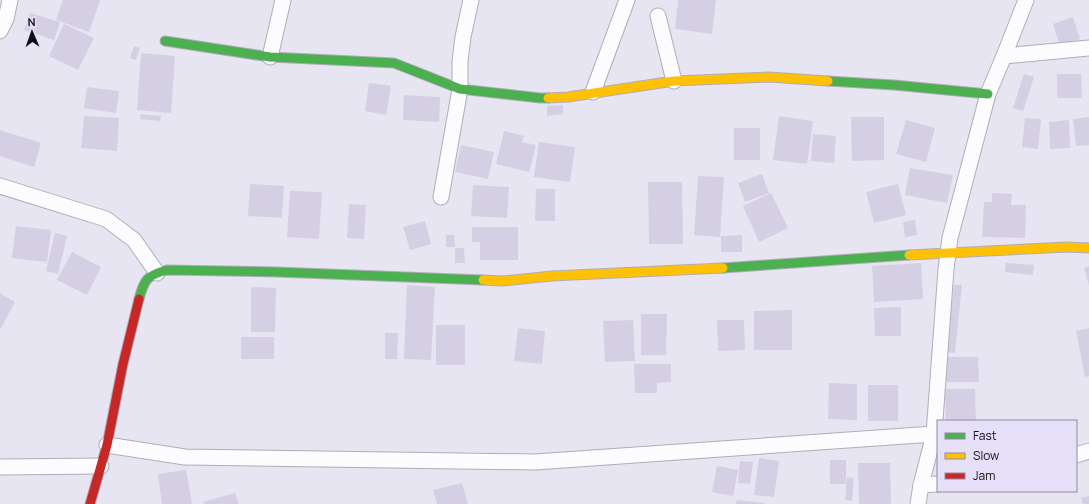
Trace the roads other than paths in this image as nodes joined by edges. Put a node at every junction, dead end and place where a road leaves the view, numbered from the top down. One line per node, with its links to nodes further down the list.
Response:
1 (10, 0): 7 (street)
2 (283, 0): 11 (street)
3 (471, 0): 13 (street)
4 (627, 0): 14 (street)
5 (1026, 0): 10 (street)
6 (658, 16): 12 (street)
7 (0, 31)
8 (165, 40): 11 (street)
9 (1089, 48): 10 (street)
10 (1004, 56): 15 (street)
11 (270, 57): 13 (street)
12 (674, 81): 14 (street); 15 (street)
13 (460, 89): 14 (street); 17 (street)
14 (593, 92)
15 (988, 94): 19 (street)
16 (0, 186): 20 (street)
17 (441, 197)
18 (1089, 248): 19 (street)
19 (948, 252): 20 (street); 21 (street)
20 (157, 273): 22 (street)
21 (934, 434): 22 (street); 28 (street)
22 (107, 445): 25 (street)
23 (1089, 451): 24 (street)
24 (1077, 455)
25 (101, 466): 26 (street); 29 (street)
26 (0, 467)
27 (937, 484): 28 (street)
28 (921, 485): 30 (street)
29 (90, 504)
30 (918, 504)

